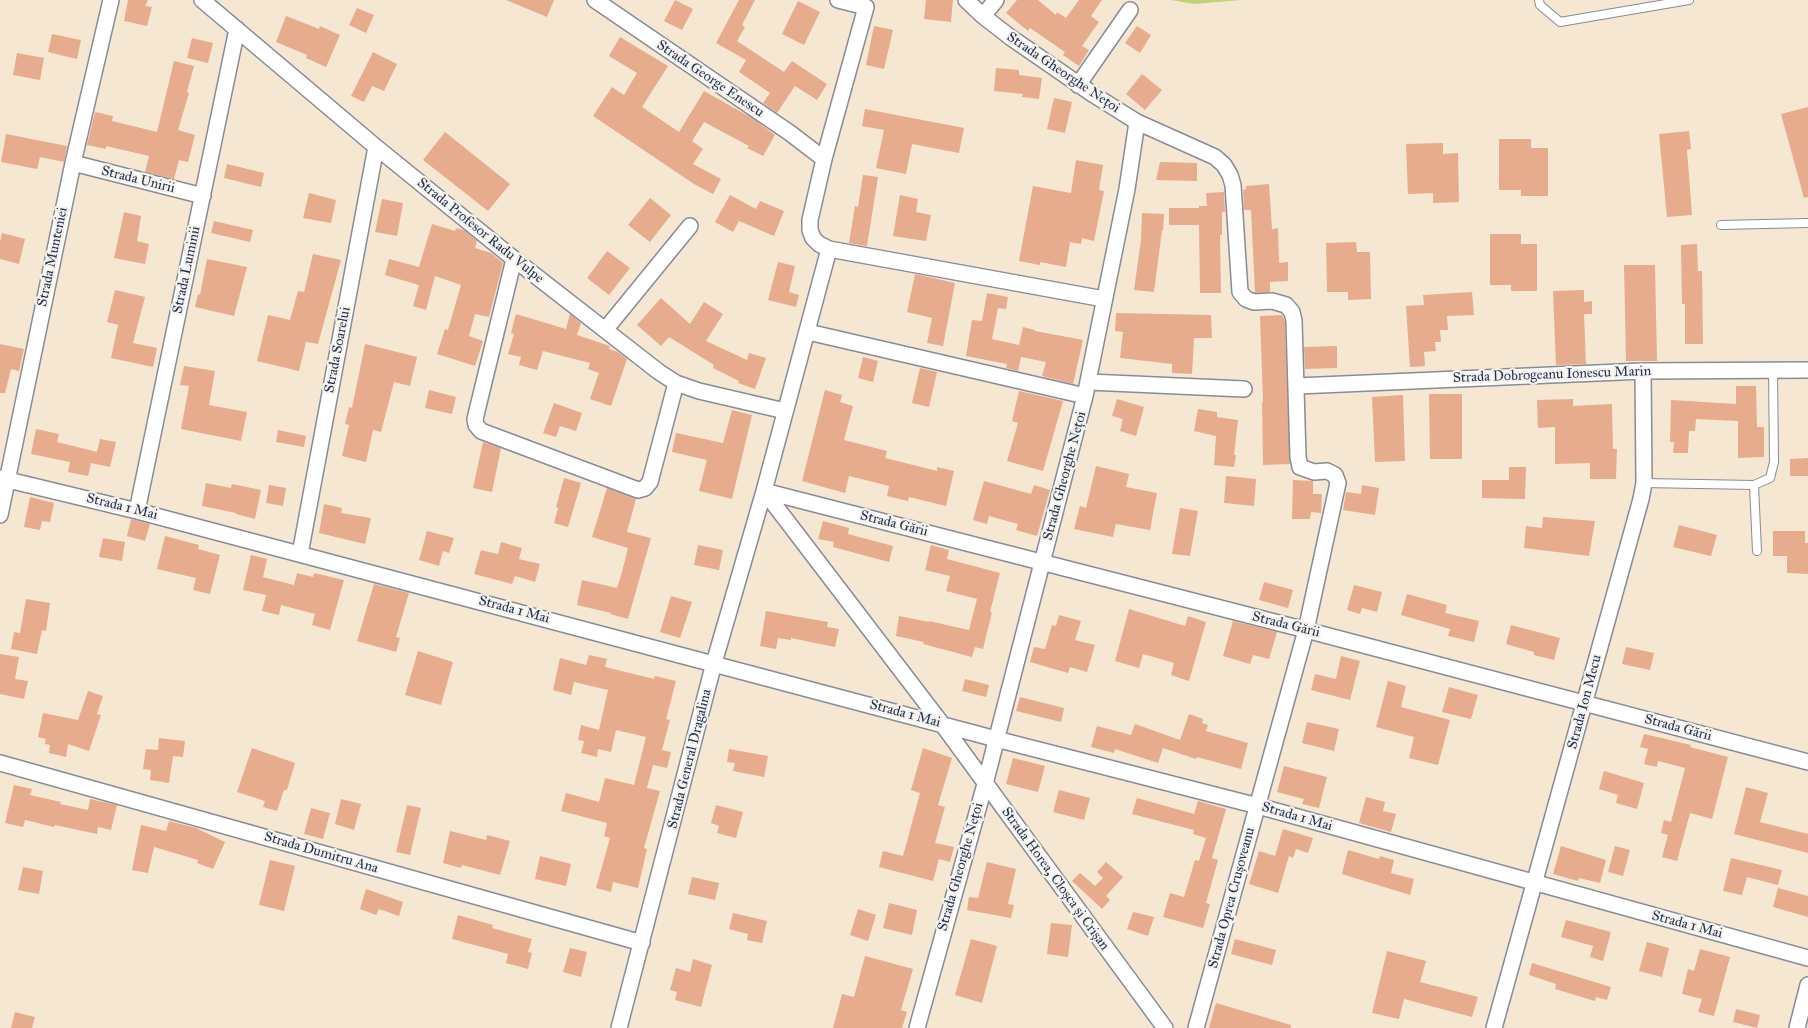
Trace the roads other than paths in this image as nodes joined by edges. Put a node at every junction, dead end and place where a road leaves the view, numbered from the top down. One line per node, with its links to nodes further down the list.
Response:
1 (111, 0): 17 (street, Strada Munteniei)
2 (202, 0): 12 (street, Strada Profesor Radu Vulpe)
3 (594, 0): 16 (street, Strada George Enescu)
4 (838, 0): 9 (street)
5 (966, 0): 11 (street, Strada Gheorghe Nețoi)
6 (996, 0): 11 (street)
7 (1539, 0): 8 (lane)
8 (1689, 0)
9 (870, 4): 16 (street)
10 (1130, 10): 13 (street)
11 (983, 16): 13 (street, Strada Gheorghe Nețoi)
12 (238, 29): 15 (street, Strada Profesor Radu Vulpe); 18 (street, Strada Luminii)
13 (1078, 84): 14 (street, Strada Gheorghe Nețoi)
14 (1137, 122): 24 (street, Strada Gheorghe Nețoi); 31 (street)
15 (376, 147): 23 (street, Strada Profesor Radu Vulpe); 42 (street, Strada Soarelui)
16 (824, 159): 22 (street)
17 (73, 163): 18 (street, Strada Unirii); 35 (street, Strada Munteniei)
18 (203, 196): 39 (street, Strada Luminii)
19 (1808, 224): 20 (lane)
20 (1722, 225)
21 (690, 226): 25 (street)
22 (829, 249): 24 (street); 26 (street)
23 (514, 259): 25 (street, Strada Profesor Radu Vulpe); 30 (street)
24 (1104, 300): 32 (street, Strada Gheorghe Nețoi)
25 (605, 330): 30 (street, Strada Profesor Radu Vulpe)
26 (808, 332): 32 (street); 34 (street)
27 (1773, 369): 28 (street, Strada Dobrogeanu Ionescu Marin); 29 (street, Strada Dobrogeanu Ionescu Marin); 37 (lane)
28 (1808, 370)
29 (1644, 371): 31 (street, Strada Dobrogeanu Ionescu Marin); 36 (street, Strada Ion Mecu)
30 (676, 383): 34 (street, Strada Profesor Radu Vulpe)
31 (1297, 386): 44 (street, Strada Oprea Crușoveanu)
32 (1087, 389): 33 (street); 43 (street, Strada Gheorghe Nețoi)
33 (1244, 389)
34 (786, 412): 38 (street)
35 (4, 479): 39 (street, Strada 1 Mai); 40 (street, Strada Munteniei)
36 (1644, 483): 37 (lane); 46 (street, Strada Ion Mecu)
37 (1754, 485): 41 (lane)
38 (764, 491): 43 (street, Strada Gării); 45 (street, Strada General Dragalina); 47 (street, Strada Horea, Cloșca și Crișan)
39 (137, 510): 42 (street, Strada 1 Mai)
40 (0, 515)
41 (1757, 552)
42 (300, 554): 45 (street, Strada 1 Mai)
43 (1042, 562): 44 (street, Strada Gării); 48 (street, Strada Gheorghe Nețoi)
44 (1306, 630): 46 (street, Strada Gării); 52 (street, Strada Oprea Crușoveanu)
45 (714, 663): 47 (street, Strada 1 Mai); 54 (street, Strada General Dragalina)
46 (1584, 703): 49 (street, Strada Gării); 53 (street, Strada Ion Mecu)
47 (942, 724): 48 (street, Strada 1 Mai); 51 (street, Strada Horea, Cloșca și Crișan)
48 (996, 739): 51 (street, Strada Gheorghe Nețoi); 52 (street, Strada 1 Mai)
49 (1808, 762)
50 (0, 763): 54 (street, Strada Dumitru Ana)
51 (985, 784): 58 (street, Strada Gheorghe Nețoi); 59 (street, Strada Horea, Cloșca și Crișan)
52 (1258, 806): 53 (street, Strada 1 Mai); 60 (street, Strada Oprea Crușoveanu)
53 (1534, 884): 55 (street, Strada 1 Mai); 61 (street, Strada Ion Mecu)
54 (642, 943): 57 (street, Strada General Dragalina)
55 (1808, 958)
56 (1808, 986): 62 (street)
57 (619, 1028)
58 (917, 1028)
59 (1165, 1028)
60 (1196, 1028)
61 (1494, 1028)
62 (1797, 1028)

